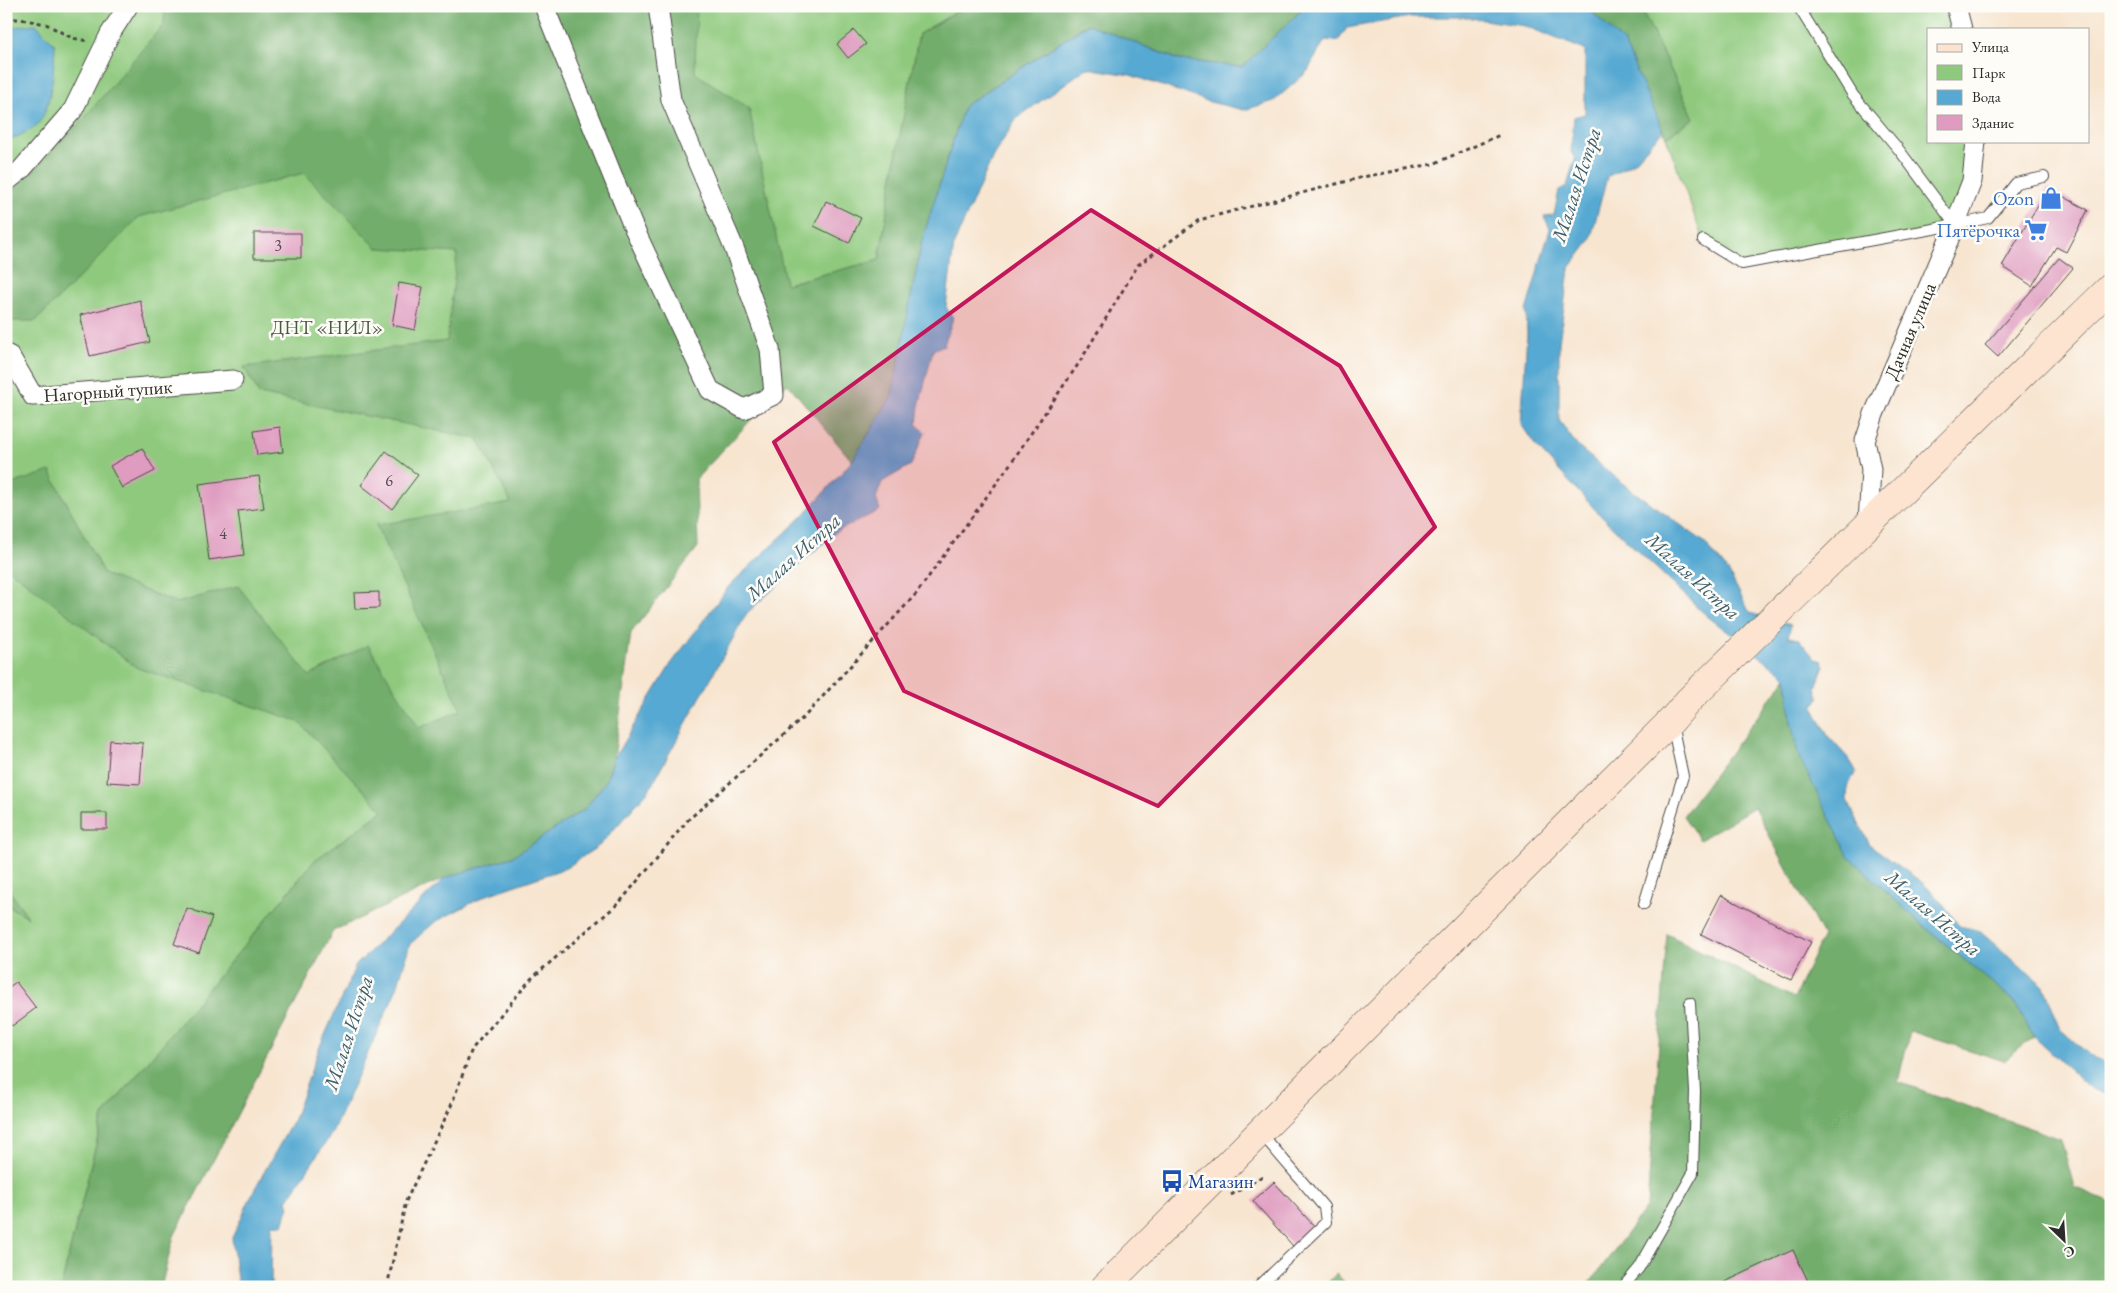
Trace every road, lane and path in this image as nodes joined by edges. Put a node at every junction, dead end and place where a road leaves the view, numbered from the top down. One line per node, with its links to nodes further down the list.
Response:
1 (128, 6): 8 (street)
2 (544, 6): 3 (street)
3 (658, 6)
4 (1798, 6): 13 (lane)
5 (1956, 6): 7 (street)
6 (6, 19): 8 (path)
7 (1962, 28)
8 (106, 43): 12 (street)
9 (1500, 135): 23 (path)
10 (1976, 142): 13 (street, Дачная улица)
11 (2044, 177): 13 (lane)
12 (6, 182)
13 (1955, 225): 14 (lane); 18 (street, Дачная улица)
14 (1703, 240)
15 (2111, 286): 18 (main road)
16 (6, 354): 17 (street, Нагорный тупик)
17 (233, 380)
18 (1868, 524): 19 (main road)
19 (1680, 711): 20 (lane); 22 (main road)
20 (1644, 904)
21 (1690, 1003): 26 (lane)
22 (1260, 1131): 24 (main road); 25 (lane)
23 (386, 1287)
24 (1105, 1287)
25 (1258, 1287)
26 (1623, 1287)

